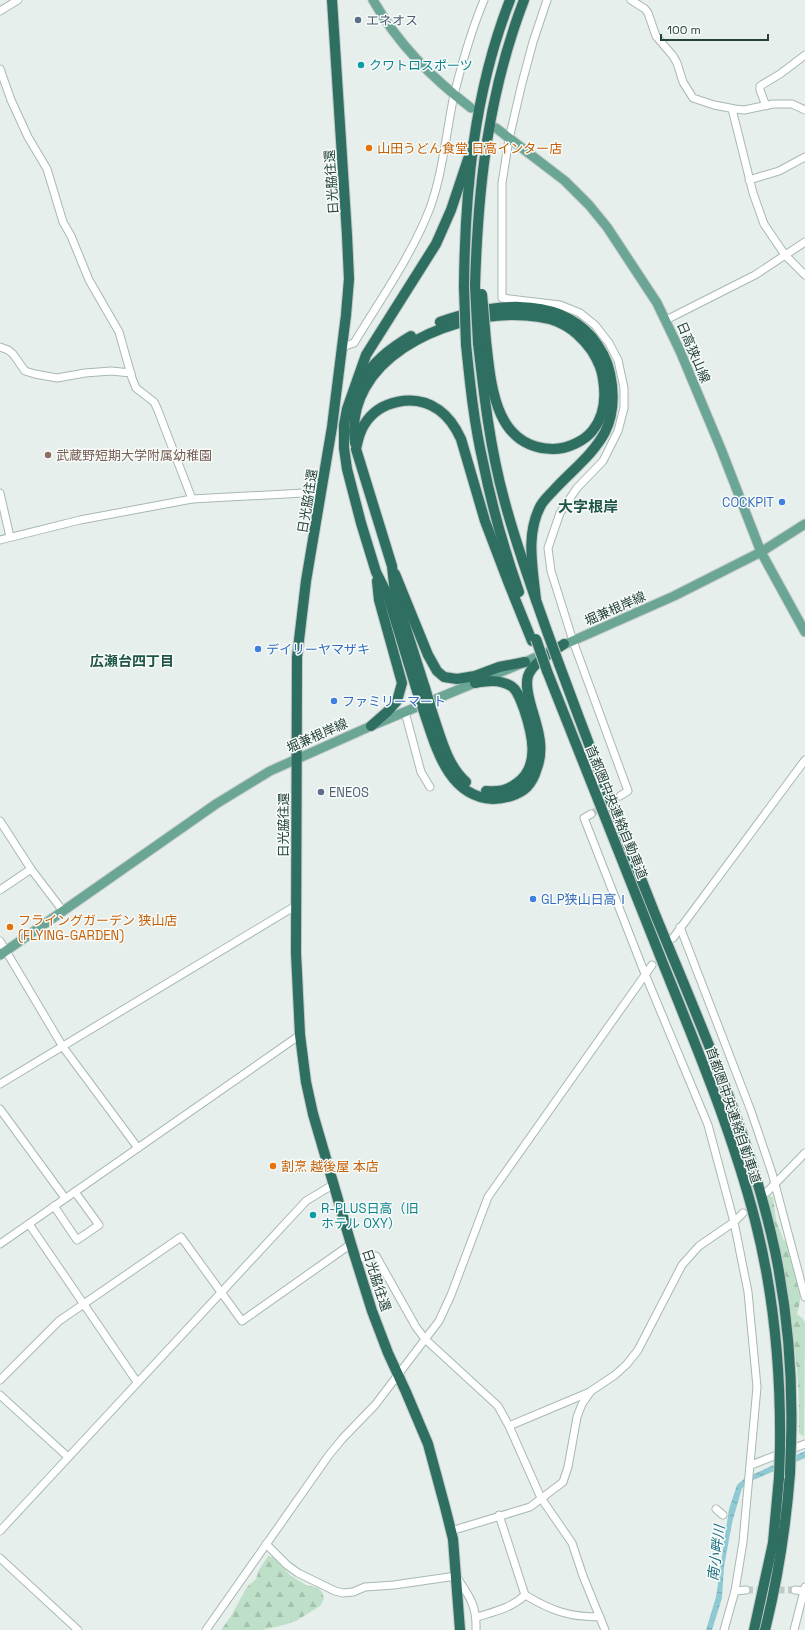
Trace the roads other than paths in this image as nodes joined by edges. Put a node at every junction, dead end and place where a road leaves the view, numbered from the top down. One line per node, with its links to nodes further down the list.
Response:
1 (18, 0): 9 (street)
2 (332, 0): 28 (highway, 日光脇往還)
3 (373, 0): 12 (main road)
4 (484, 0): 12 (street)
5 (510, 0): 19 (highway)
6 (524, 0): 26 (highway, 首都圏中央連絡自動車道, bridge)
7 (547, 0): 18 (street)
8 (631, 0): 15 (street)
9 (0, 11)
10 (805, 55): 13 (street)
11 (0, 69): 29 (street)
12 (454, 96): 14 (main road); 28 (street)
13 (766, 106): 15 (street); 16 (street)
14 (471, 108)
15 (732, 109): 21 (street)
16 (805, 110)
17 (496, 128): 18 (main road, 日高狭山線)
18 (509, 139): 25 (main road, 日高狭山線); 44 (street)
19 (473, 144): 30 (highway); 43 (highway, bridge)
20 (805, 157): 21 (street)
21 (749, 180): 23 (street)
22 (805, 242): 23 (street)
23 (785, 255): 24 (street); 25 (street)
24 (805, 275)
25 (666, 320): 38 (main road, 日高狭山線)
26 (482, 342): 31 (highway); 41 (highway, 首都圏中央連絡自動車道)
27 (0, 347): 29 (street)
28 (342, 347): 32 (highway, 日光脇往還)
29 (131, 372): 34 (street)
30 (353, 394): 40 (highway); 41 (highway)
31 (356, 449): 39 (highway); 43 (highway)
32 (322, 492): 34 (street); 51 (highway, 日光脇往還)
33 (0, 493): 36 (street)
34 (192, 499): 36 (street)
35 (805, 524): 38 (main road, 堀兼根岸線)
36 (10, 537): 37 (street)
37 (0, 540)
38 (760, 552): 42 (main road, 日高狭山線); 44 (main road, 堀兼根岸線)
39 (392, 566): 45 (highway); 47 (highway)
40 (376, 572): 47 (highway); 50 (highway)
41 (536, 600): 121 (highway, 首都圏中央連絡自動車道, bridge)
42 (805, 632)
43 (534, 640): 120 (highway, 首都圏中央連絡自動車道, bridge)
44 (568, 642): 45 (main road, 堀兼根岸線); 49 (highway); 54 (street)
45 (525, 662): 46 (main road, 堀兼根岸線)
46 (475, 683): 48 (main road, 堀兼根岸線); 49 (highway)
47 (421, 690): 49 (highway, bridge)
48 (404, 712): 50 (main road, 堀兼根岸線); 53 (street)
49 (430, 716)
50 (371, 726): 51 (main road, 堀兼根岸線)
51 (297, 758): 59 (highway, 日光脇往還); 60 (main road, 堀兼根岸線)
52 (805, 760): 61 (street)
53 (430, 787)
54 (620, 796)
55 (591, 814): 66 (street)
56 (0, 821): 57 (street)
57 (31, 869): 58 (street); 60 (street)
58 (0, 890)
59 (297, 905): 67 (highway, 日光脇往還); 68 (street)
60 (63, 911): 64 (main road, 堀兼根岸線)
61 (680, 927): 62 (street); 74 (street)
62 (673, 938)
63 (0, 941): 64 (street)
64 (3, 953): 68 (street)
65 (652, 965): 66 (street)
66 (645, 974): 80 (street); 88 (street)
67 (300, 1035): 71 (street); 73 (highway, 日光脇往還)
68 (63, 1047): 69 (street); 71 (street)
69 (0, 1084)
70 (0, 1109): 77 (street)
71 (138, 1148): 75 (street)
72 (805, 1153): 74 (street)
73 (334, 1184): 83 (highway, 日光脇往還); 85 (street)
74 (775, 1184): 76 (street); 86 (street)
75 (75, 1192): 77 (street); 78 (street)
76 (767, 1192)
77 (65, 1198): 78 (street)
78 (54, 1206): 81 (street)
79 (743, 1213): 80 (street)
80 (734, 1222): 92 (street); 97 (street)
81 (29, 1224): 82 (street); 87 (street)
82 (0, 1244)
83 (351, 1244): 84 (highway, 日光脇往還); 85 (street)
84 (356, 1259): 88 (street); 89 (highway, 日光脇往還)
85 (221, 1292): 87 (street); 91 (street)
86 (805, 1297)
87 (84, 1304): 90 (street); 91 (street)
88 (425, 1339): 89 (street); 94 (street)
89 (398, 1374): 103 (highway, 日光脇往還); 104 (street)
90 (0, 1380)
91 (137, 1382): 96 (street)
92 (591, 1391): 94 (street); 98 (street)
93 (0, 1395): 96 (street)
94 (509, 1426): 98 (street)
95 (805, 1444): 97 (street)
96 (68, 1457): 102 (street)
97 (751, 1464): 110 (street)
98 (541, 1498): 100 (street); 113 (street)
99 (716, 1509): 101 (street)
100 (499, 1515): 103 (street); 111 (street)
101 (723, 1515)
102 (0, 1531)
103 (451, 1531): 106 (highway, 日光脇往還)
104 (266, 1544): 106 (street); 115 (street)
105 (0, 1558): 114 (street)
106 (456, 1576): 112 (street); 116 (highway, 日光脇往還)
107 (746, 1590): 110 (street)
108 (795, 1590): 109 (street)
109 (805, 1590): 122 (street)
110 (735, 1591): 119 (street)
111 (525, 1595): 112 (street); 113 (street)
112 (476, 1617): 117 (street)
113 (600, 1617): 118 (street)
114 (78, 1630)
115 (206, 1630)
116 (460, 1630)
117 (476, 1630)
118 (605, 1630)
119 (724, 1630)
120 (754, 1630)
121 (765, 1630)
122 (794, 1630)

